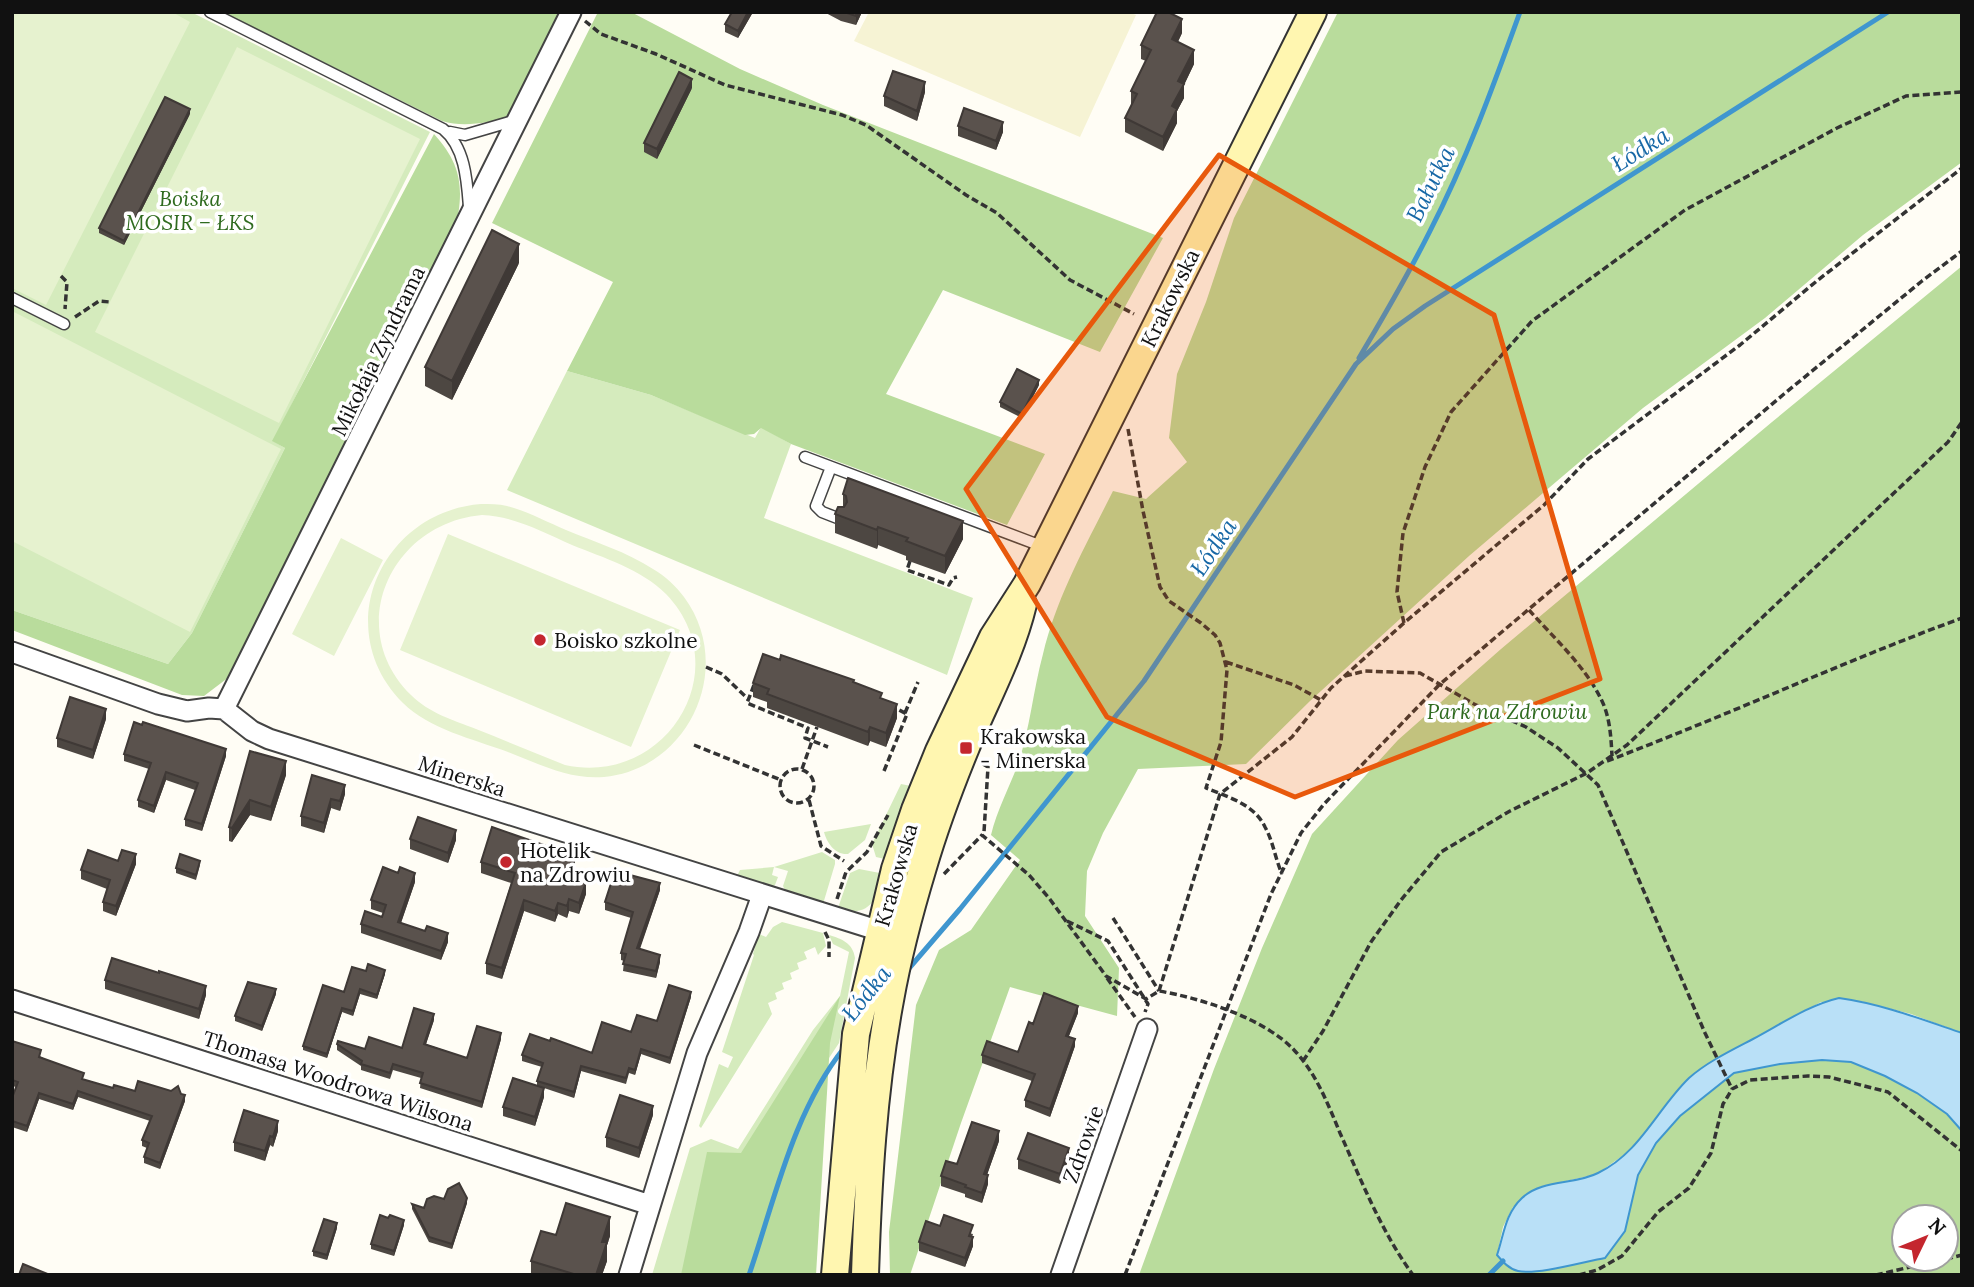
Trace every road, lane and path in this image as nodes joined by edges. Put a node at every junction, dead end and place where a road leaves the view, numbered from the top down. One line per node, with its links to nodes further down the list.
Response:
1 (210, 12): 6 (lane)
2 (1311, 13): 15 (main road, Krakowska)
3 (577, 15): 5 (street, Mikołaja Zyndrama); 13 (path)
4 (1962, 92): 26 (path)
5 (520, 117): 6 (lane); 8 (street, Mikołaja Zyndrama)
6 (443, 129): 8 (lane)
7 (1962, 168): 26 (path)
8 (469, 219): 37 (street, Mikołaja Zyndrama)
9 (1962, 251): 24 (path)
10 (61, 276): 14 (path)
11 (12, 298): 14 (lane)
12 (110, 302): 14 (path)
13 (1134, 313)
14 (64, 324)
15 (1112, 415): 20 (main road, Krakowska); 28 (path)
16 (1962, 422): 43 (path)
17 (805, 457): 18 (lane)
18 (831, 467): 19 (lane); 20 (lane)
19 (840, 519)
20 (1045, 548): 23 (main road, Krakowska)
21 (911, 561): 22 (path)
22 (957, 576)
23 (1027, 584): 60 (main road, Krakowska); 61 (main road, Krakowska)
24 (1529, 609): 33 (path); 43 (path)
25 (1962, 618): 45 (path)
26 (1404, 622): 31 (path)
27 (12, 652): 37 (street)
28 (1226, 662): 35 (path); 50 (path)
29 (706, 667): 34 (path)
30 (758, 676): 34 (path)
31 (1343, 676): 33 (path); 35 (path)
32 (918, 682): 38 (path)
33 (1439, 685): 48 (path); 54 (path)
34 (748, 699): 40 (path)
35 (1321, 700): 50 (path)
36 (884, 704): 38 (path)
37 (224, 709): 56 (street, Minerska)
38 (905, 712): 47 (path)
39 (817, 727): 40 (path)
40 (812, 741): 42 (path); 46 (path)
41 (694, 746): 49 (path)
42 (828, 747)
43 (1612, 755): 45 (path)
44 (984, 764): 52 (path)
45 (1601, 764): 48 (path)
46 (802, 769): 49 (path); 51 (path)
47 (884, 771)
48 (1587, 773): 69 (path); 70 (path)
49 (781, 780): 51 (path)
50 (1220, 794): 54 (path); 64 (path)
51 (808, 799): 53 (path)
52 (984, 837): 55 (path); 58 (path)
53 (844, 862)
54 (1282, 874): 67 (path)
55 (935, 878)
56 (762, 895): 60 (street, Minerska); 72 (street)
57 (1113, 918): 64 (path)
58 (1065, 920): 63 (path); 65 (path)
59 (822, 929): 62 (path)
60 (879, 931): 61 (street, Minerska); 74 (main road, Krakowska)
61 (902, 948): 75 (main road, Krakowska)
62 (829, 957)
63 (1106, 976): 65 (path); 68 (path)
64 (1158, 991): 65 (path); 67 (path)
65 (1146, 999): 68 (path)
66 (12, 1000): 72 (street, Thomasa Woodrowa Wilsona)
67 (1226, 1011): 69 (path); 77 (path)
68 (1144, 1022): 76 (street, Zdrowie)
69 (1303, 1061): 78 (path)
70 (1732, 1089): 71 (path); 79 (path)
71 (1962, 1151)
72 (650, 1205): 73 (street)
73 (629, 1275)
74 (835, 1275)
75 (865, 1275)
76 (1061, 1275)
77 (1125, 1275)
78 (1413, 1275)
79 (1579, 1275)

